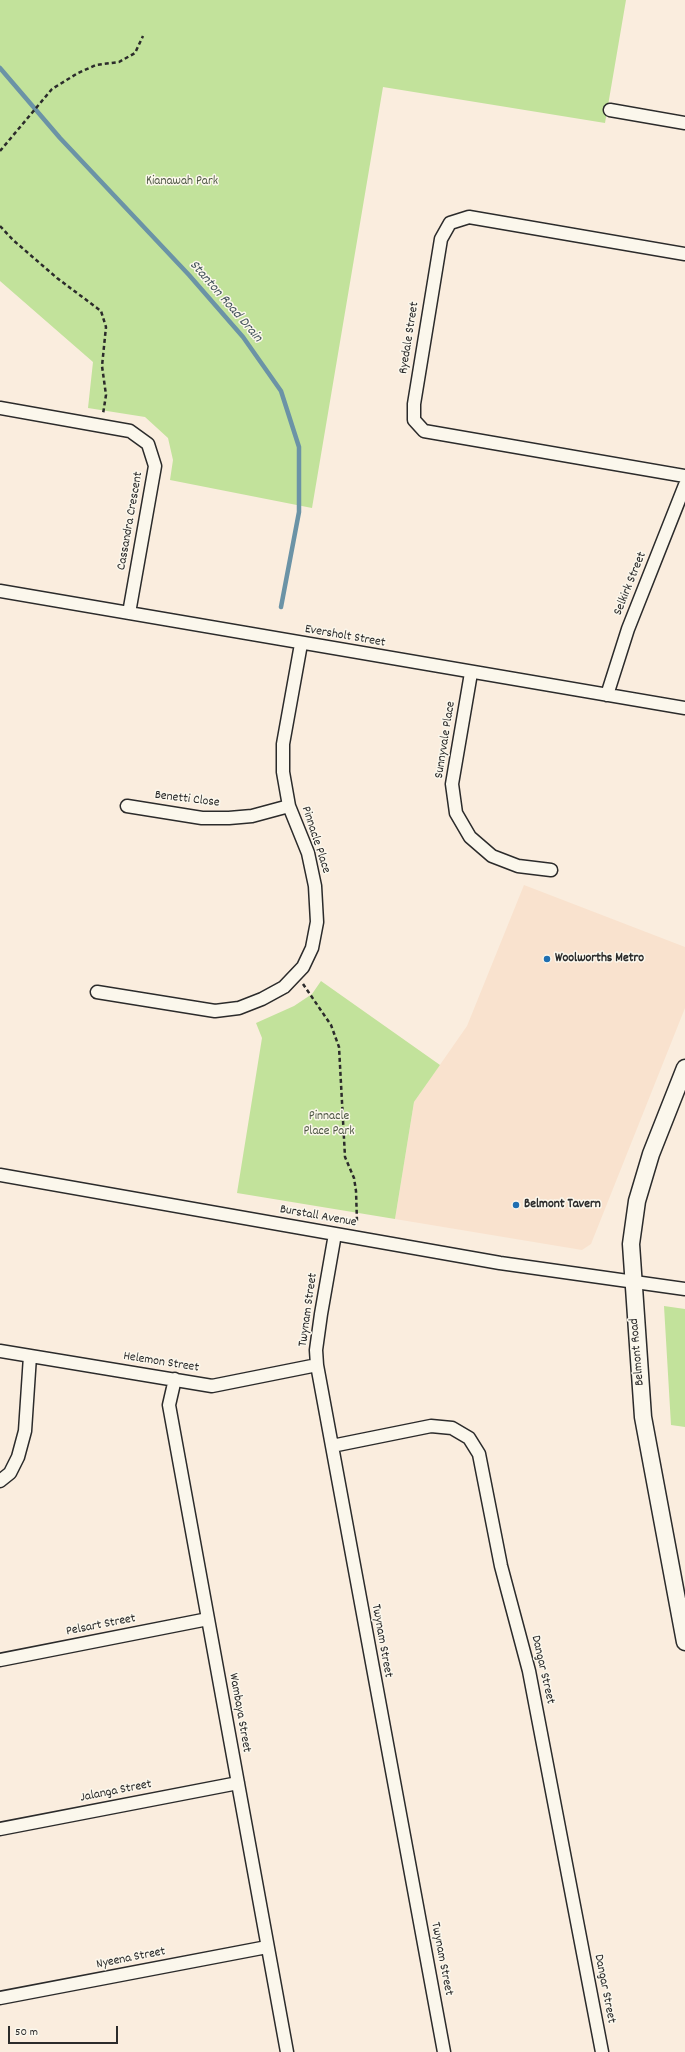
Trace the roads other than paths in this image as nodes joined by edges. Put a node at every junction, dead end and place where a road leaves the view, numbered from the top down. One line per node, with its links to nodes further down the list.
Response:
1 (610, 110): 2 (street)
2 (685, 122)
3 (685, 254): 5 (street, Ryedale Street)
4 (0, 408): 8 (street, Cassandra Crescent)
5 (685, 476)
6 (685, 485): 11 (street, Selkirk Street)
7 (0, 591): 8 (street, Eversholt Street)
8 (129, 614): 9 (street, Eversholt Street)
9 (301, 644): 10 (street, Eversholt Street); 14 (street, Pinnacle Place)
10 (471, 673): 11 (street, Eversholt Street); 15 (street, Sunnyvale Place)
11 (607, 695): 12 (street, Eversholt Street)
12 (685, 708)
13 (127, 806): 14 (street, Benetti Close)
14 (289, 806): 16 (street, Pinnacle Place)
15 (551, 870)
16 (97, 992)
17 (685, 1068): 20 (main road, Belmont Road)
18 (0, 1175): 19 (street, Burstall Avenue)
19 (335, 1234): 20 (street, Burstall Avenue); 24 (street, Twynam Street)
20 (632, 1281): 21 (street, Burstall Avenue); 28 (main road, Belmont Road)
21 (685, 1289)
22 (0, 1351): 23 (street, Helemon Street)
23 (30, 1356): 25 (street, Helemon Street); 27 (street)
24 (317, 1365): 25 (street, Helemon Street); 26 (street, Twynam Street)
25 (175, 1379): 29 (street, Wambaya Street)
26 (332, 1446): 37 (street, Twynam Street); 38 (street, Dangar Street)
27 (0, 1481)
28 (681, 1604): 30 (main road, Belmont Road)
29 (208, 1619): 31 (street, Pelsart Street); 32 (street, Wambaya Street)
30 (685, 1642)
31 (0, 1660)
32 (238, 1784): 33 (street, Jalanga Street); 34 (street, Wambaya Street)
33 (0, 1829)
34 (267, 1947): 35 (street, Nyeena Street); 36 (street, Wambaya Street)
35 (0, 1998)
36 (287, 2052)
37 (444, 2052)
38 (602, 2052)

